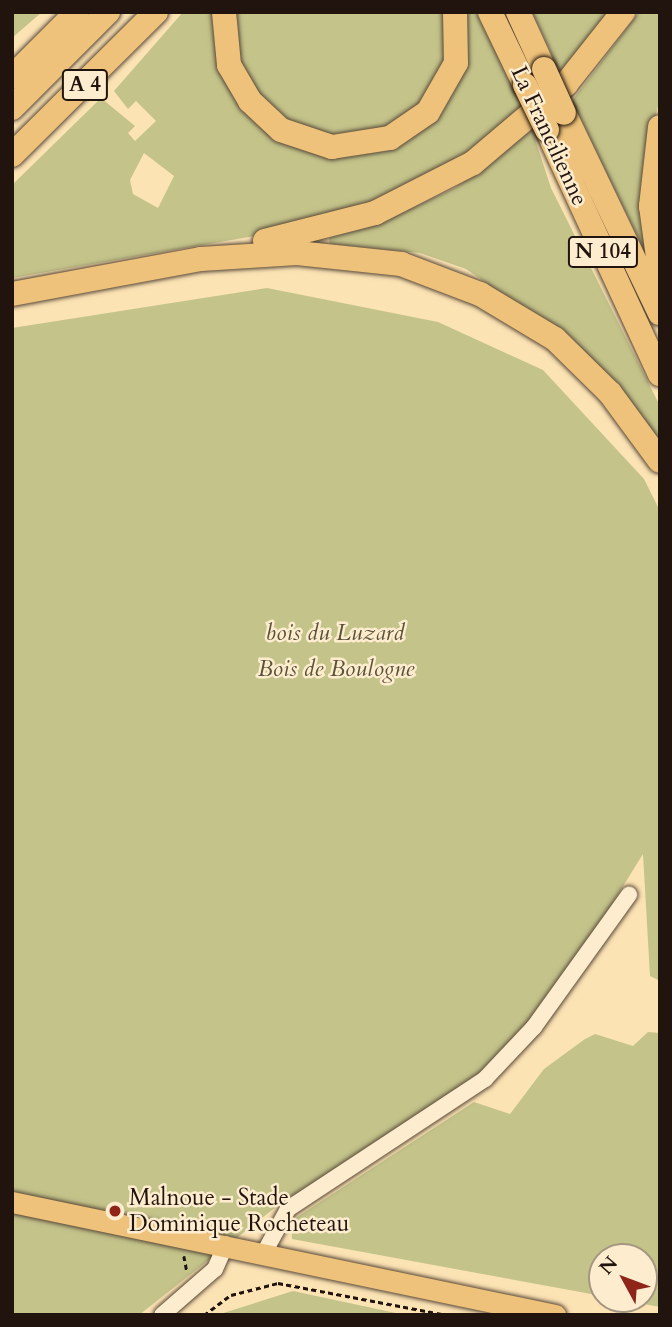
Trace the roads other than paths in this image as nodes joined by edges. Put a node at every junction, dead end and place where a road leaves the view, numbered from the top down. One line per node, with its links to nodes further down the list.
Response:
1 (58, 12): 10 (highway)
2 (77, 12): 11 (highway)
3 (108, 12): 12 (highway, A 4)
4 (156, 12): 15 (highway, A 4)
5 (224, 12): 6 (highway)
6 (455, 12)
7 (490, 12): 13 (highway, La Francilienne / N 104, bridge)
8 (518, 12): 13 (highway, bridge)
9 (623, 12): 16 (highway)
10 (12, 62)
11 (12, 77)
12 (12, 108)
13 (555, 122): 19 (highway); 20 (highway, La Francilienne / N 104)
14 (660, 127): 17 (highway)
15 (12, 155)
16 (201, 259): 18 (highway); 21 (highway)
17 (660, 272)
18 (12, 294)
19 (660, 313)
20 (660, 374)
21 (660, 461)
22 (629, 895): 25 (street)
23 (12, 1202): 24 (main road)
24 (226, 1244): 25 (main road); 26 (street)
25 (264, 1253): 27 (main road)
26 (170, 1312)
27 (555, 1315)

